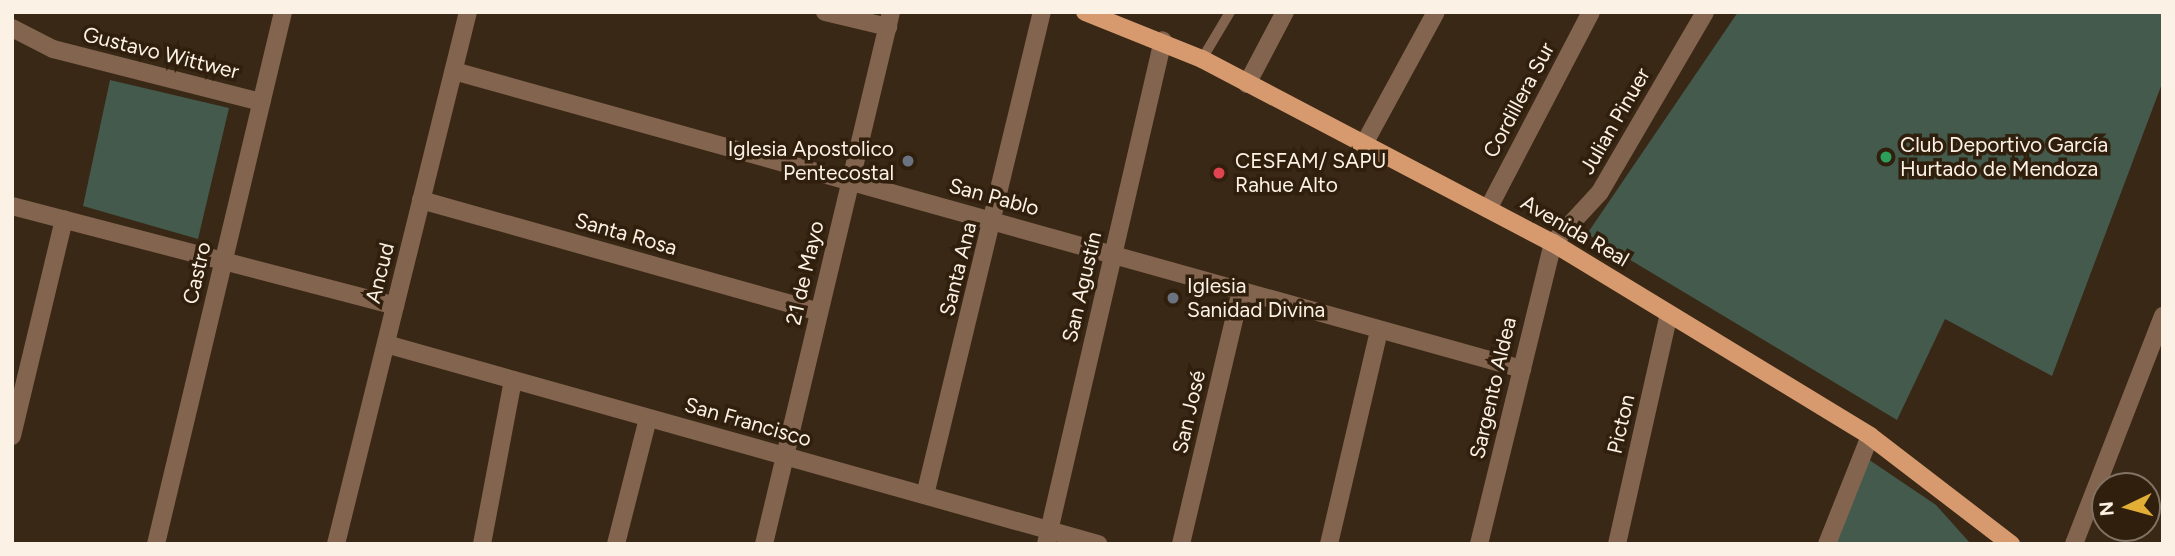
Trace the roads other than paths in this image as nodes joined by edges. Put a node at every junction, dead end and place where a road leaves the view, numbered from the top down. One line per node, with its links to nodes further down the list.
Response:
1 (283, 12): 17 (street, Castro)
2 (468, 12): 15 (street, Ancud)
3 (825, 12): 11 (street)
4 (1042, 12): 24 (street, Santa Ana)
5 (1085, 12): 13 (main road, Avenida Real)
6 (1230, 12): 14 (lane)
7 (1285, 12): 16 (street)
8 (1436, 12): 18 (street)
9 (1591, 12): 22 (street, Cordillera Sur)
10 (1705, 12): 25 (street, Julian Pinuer)
11 (889, 20): 19 (street, 21 de Mayo)
12 (12, 28): 17 (street, Gustavo Wittwer)
13 (1163, 40): 14 (main road, Avenida Real); 26 (street, San Agustín)
14 (1202, 59): 16 (main road, Avenida Real)
15 (454, 71): 19 (street, San Pablo); 20 (street, Ancud)
16 (1247, 84): 18 (main road, Avenida Real)
17 (261, 102): 27 (street, Castro)
18 (1364, 145): 22 (main road, Avenida Real)
19 (850, 183): 24 (street, San Pablo); 30 (street, 21 de Mayo)
20 (421, 200): 29 (street, Ancud); 30 (street, Santa Rosa)
21 (12, 205): 23 (street)
22 (1488, 209): 25 (main road, Avenida Real)
23 (64, 219): 27 (street); 38 (street)
24 (993, 220): 26 (street, San Pablo); 41 (street, Santa Ana)
25 (1553, 243): 31 (main road, Avenida Real); 35 (street, Sargento Aldea)
26 (1113, 255): 28 (street, San Pablo); 42 (street, San Agustín)
27 (223, 261): 29 (street); 44 (street, Castro)
28 (1241, 291): 33 (street, San Pablo); 49 (street, San José)
29 (395, 306): 34 (street, Ancud)
30 (819, 312): 40 (street, 21 de Mayo)
31 (1669, 314): 39 (main road, Avenida Real); 52 (street, Picton)
32 (2161, 325): 55 (street)
33 (1379, 331): 35 (street, San Pablo); 50 (street)
34 (386, 344): 36 (street, San Francisco); 43 (street, Ancud)
35 (1522, 369): 51 (street, Sargento Aldea)
36 (513, 380): 37 (street, San Francisco); 45 (street)
37 (648, 418): 40 (street, San Francisco); 46 (street)
38 (12, 436)
39 (1870, 436): 53 (street); 54 (main road, Avenida Real)
40 (785, 456): 41 (street, San Francisco); 47 (street, 21 de Mayo)
41 (925, 495): 42 (street, San Francisco)
42 (1048, 537): 48 (street, San Francisco)
43 (341, 543)
44 (156, 544)
45 (482, 544)
46 (615, 544)
47 (764, 544)
48 (1098, 544)
49 (1181, 544)
50 (1329, 544)
51 (1479, 544)
52 (1617, 544)
53 (1827, 544)
54 (2011, 544)
55 (2074, 544)

